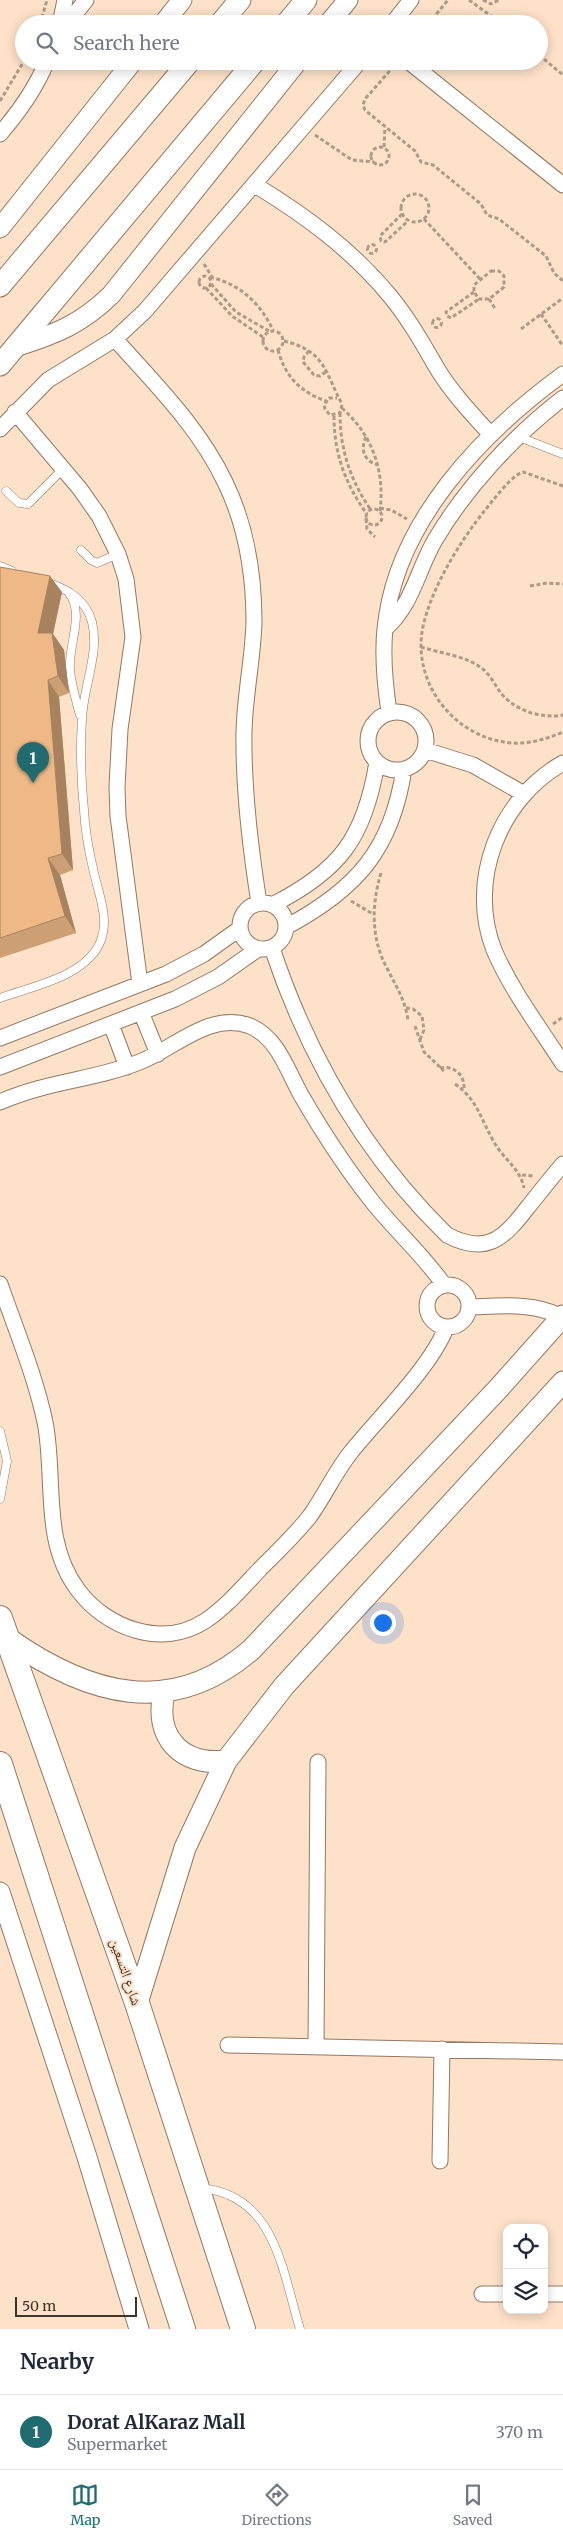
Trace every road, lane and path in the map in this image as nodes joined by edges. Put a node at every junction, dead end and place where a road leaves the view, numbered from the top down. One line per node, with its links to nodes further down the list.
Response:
1 (47, 0): 13 (path)
2 (65, 0): 14 (street)
3 (86, 0): 15 (street)
4 (182, 0): 16 (street)
5 (240, 0): 17 (main road)
6 (306, 0): 18 (main road)
7 (348, 0): 19 (street)
8 (411, 0): 20 (street)
9 (448, 0): 21 (path)
10 (469, 0): 22 (path)
11 (482, 0): 12 (path)
12 (499, 0)
13 (43, 15)
14 (62, 15)
15 (74, 15)
16 (170, 15)
17 (228, 15)
18 (294, 15)
19 (336, 15)
20 (399, 15)
21 (436, 15)
22 (490, 15)
23 (548, 62): 33 (path)
24 (19, 70): 34 (path)
25 (43, 70): 37 (street)
26 (126, 70): 45 (street)
27 (182, 70): 52 (main road)
28 (248, 70): 67 (main road)
29 (291, 70): 67 (street)
30 (352, 70): 35 (street)
31 (391, 70): 36 (path)
32 (419, 70): 41 (street)
33 (563, 75)
34 (0, 101)
35 (304, 127): 39 (path); 40 (street)
36 (385, 127): 38 (path); 50 (path)
37 (0, 134)
38 (384, 148): 39 (path); 39 (path)
39 (374, 162)
40 (255, 185): 65 (street); 82 (street)
41 (563, 185)
42 (402, 214): 43 (path); 44 (path); 46 (path)
43 (424, 219): 44 (path); 49 (path)
44 (408, 221): 46 (path)
45 (0, 228)
46 (381, 241): 47 (path)
47 (376, 246)
48 (210, 277): 51 (path); 53 (path); 63 (path)
49 (480, 279): 54 (path); 57 (path)
50 (563, 281)
51 (211, 284): 53 (path); 63 (path)
52 (0, 286)
53 (206, 288): 64 (path)
54 (474, 292): 56 (path); 60 (path)
55 (563, 298): 59 (path)
56 (479, 299): 57 (path); 60 (path)
57 (490, 299): 58 (path)
58 (496, 310)
59 (541, 314): 62 (path); 68 (path)
60 (447, 316): 61 (path)
61 (441, 321)
62 (521, 329)
63 (271, 331): 64 (path); 66 (path)
64 (264, 337): 69 (path)
65 (115, 339): 78 (street); 116 (street)
66 (284, 341): 69 (path); 70 (path)
67 (18, 346): 71 (main road)
68 (563, 346)
69 (278, 350): 76 (path)
70 (309, 351): 72 (path); 72 (path)
71 (0, 365)
72 (327, 370): 74 (path)
73 (563, 374): 82 (street)
74 (337, 398): 76 (path); 77 (path)
75 (563, 398): 84 (street)
76 (326, 401): 80 (path)
77 (342, 408): 79 (path); 83 (path)
78 (15, 412): 81 (street); 87 (street)
79 (340, 413): 80 (path); 90 (path)
80 (334, 416): 92 (path)
81 (0, 429)
82 (491, 435): 93 (street)
83 (367, 437): 86 (path); 86 (path)
84 (519, 438): 85 (lane); 103 (street)
85 (563, 454)
86 (378, 465): 91 (path)
87 (63, 469): 89 (lane); 96 (street)
88 (563, 486): 104 (path)
89 (6, 491)
90 (371, 510): 91 (path); 92 (path)
91 (380, 510): 92 (path); 93 (path)
92 (366, 516): 94 (path)
93 (418, 530): 103 (street)
94 (375, 538)
95 (81, 550): 96 (lane)
96 (118, 554): 121 (street)
97 (0, 566): 98 (lane)
98 (18, 573)
99 (42, 581): 102 (lane)
100 (563, 584): 101 (path)
101 (530, 586)
102 (66, 589): 107 (lane); 107 (lane)
103 (385, 629): 105 (street)
104 (421, 647): 106 (path); 108 (path)
105 (389, 712): 109 (street); 110 (street)
106 (563, 715)
107 (82, 720): 122 (lane)
108 (563, 732)
109 (425, 750): 112 (street); 113 (street)
110 (377, 762): 112 (street); 116 (street)
111 (563, 763): 113 (street)
112 (404, 769): 115 (street)
113 (524, 794): 131 (street)
114 (381, 873): 117 (path)
115 (334, 897): 117 (path); 118 (street)
116 (265, 904): 118 (street); 119 (street)
117 (374, 915): 123 (path)
118 (286, 927): 120 (street)
119 (239, 929): 120 (street); 121 (street)
120 (265, 948): 124 (street); 139 (street)
121 (140, 984): 128 (street)
122 (0, 998)
123 (406, 1008): 125 (path); 129 (path)
124 (141, 1012): 126 (street); 130 (street)
125 (408, 1020)
126 (110, 1024): 132 (street); 133 (street)
127 (415, 1026): 129 (path)
128 (0, 1038)
129 (419, 1043): 134 (path)
130 (158, 1054): 132 (street); 142 (street)
131 (563, 1064)
132 (127, 1066): 138 (street)
133 (0, 1067)
134 (440, 1068): 135 (path); 137 (path)
135 (444, 1071)
136 (456, 1084): 137 (path)
137 (464, 1090): 140 (path)
138 (0, 1102)
139 (563, 1164)
140 (522, 1175)
141 (0, 1284): 145 (street)
142 (444, 1285): 143 (street); 145 (street)
143 (470, 1307): 144 (street); 145 (street)
144 (563, 1317): 150 (main road)
145 (446, 1328)
146 (563, 1382): 151 (main road)
147 (0, 1431): 148 (lane)
148 (0, 1498)
149 (4, 1628): 150 (main road); 155 (main road, شارع التسعين)
150 (164, 1693): 151 (main road)
151 (226, 1761): 155 (main road)
152 (318, 1762): 157 (street)
153 (0, 1764): 167 (main road)
154 (0, 1892): 166 (street)
155 (138, 2003): 161 (main road, شارع التسعين)
156 (228, 2045): 157 (street)
157 (316, 2047): 158 (street)
158 (442, 2049): 159 (street); 160 (street)
159 (563, 2052)
160 (440, 2161)
161 (197, 2188): 168 (main road, شارع التسعين); 169 (lane)
162 (482, 2294): 163 (street)
163 (503, 2294)
164 (548, 2294): 165 (street)
165 (563, 2294)
166 (139, 2329)
167 (183, 2329)
168 (243, 2329)
169 (300, 2329)

